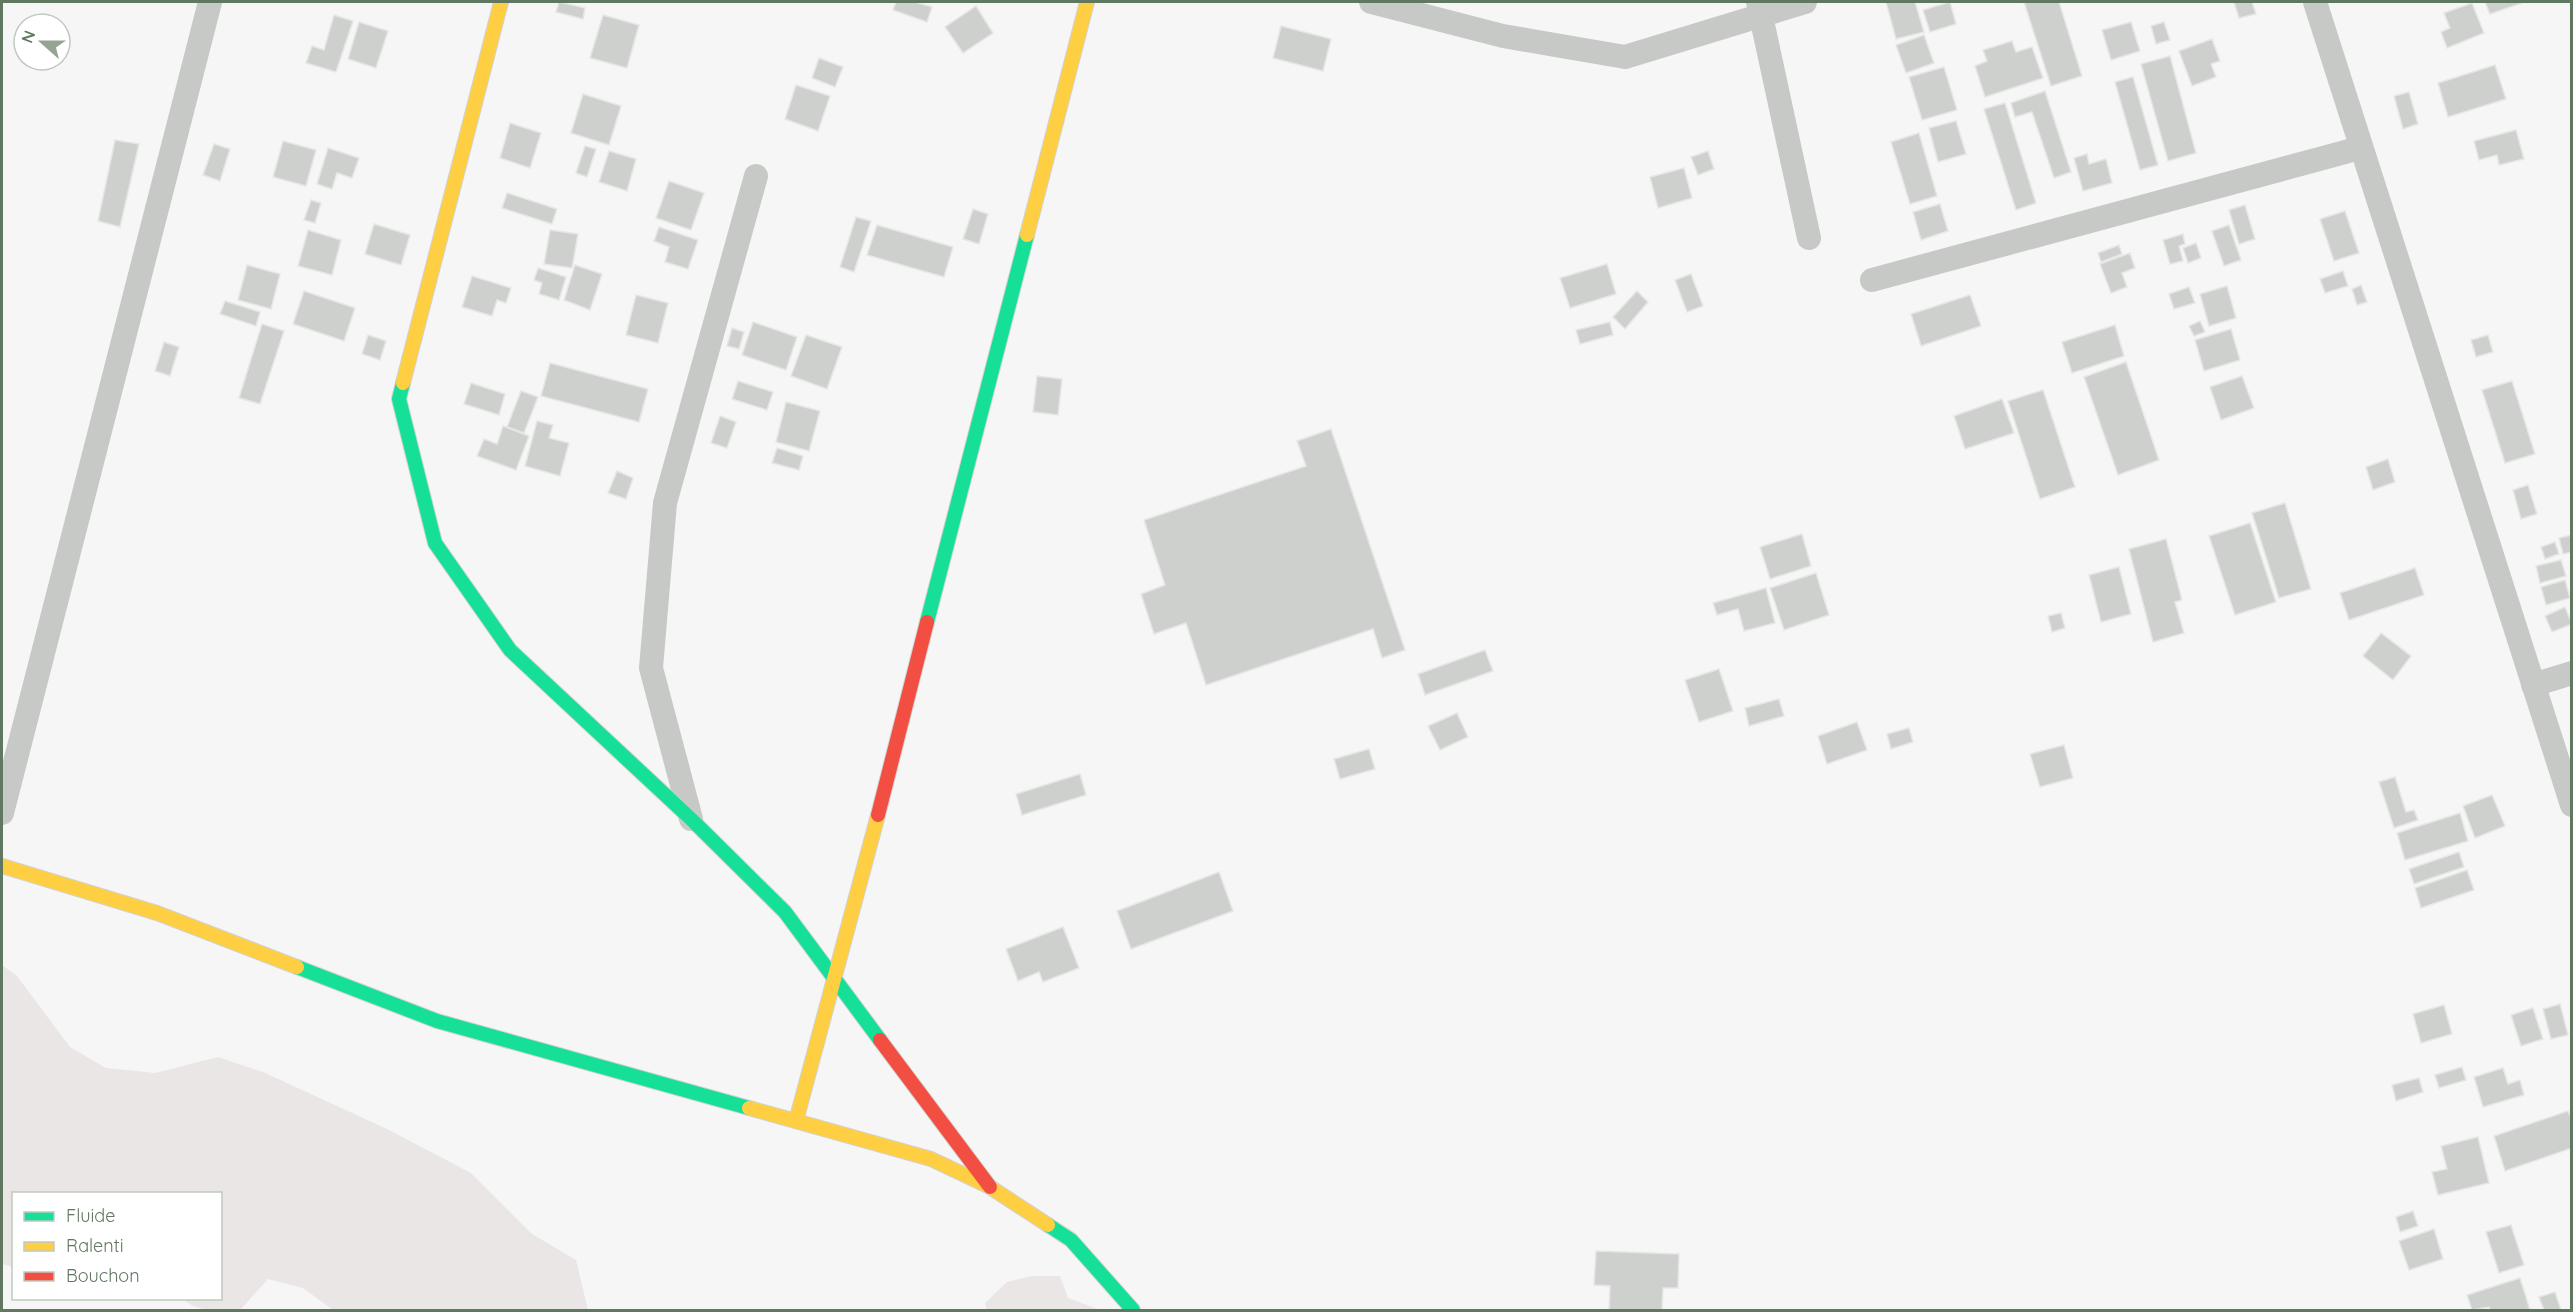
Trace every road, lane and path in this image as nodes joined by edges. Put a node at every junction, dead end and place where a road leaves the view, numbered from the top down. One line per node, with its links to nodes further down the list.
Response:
1 (210, 2): 15 (street)
2 (501, 2): 16 (street)
3 (1088, 2): 18 (street)
4 (1371, 2): 7 (street)
5 (1805, 2): 7 (street)
6 (2314, 2): 8 (street)
7 (1760, 8): 10 (street)
8 (2360, 148): 11 (street); 13 (street)
9 (756, 176): 16 (street)
10 (1809, 238)
11 (1872, 280)
12 (2571, 673): 13 (street)
13 (2533, 685): 14 (street)
14 (2571, 805)
15 (2, 813)
16 (691, 819): 18 (street)
17 (2, 866): 19 (street)
18 (835, 980): 19 (street); 20 (street)
19 (796, 1121): 20 (street)
20 (990, 1187): 21 (street)
21 (1133, 1311)

